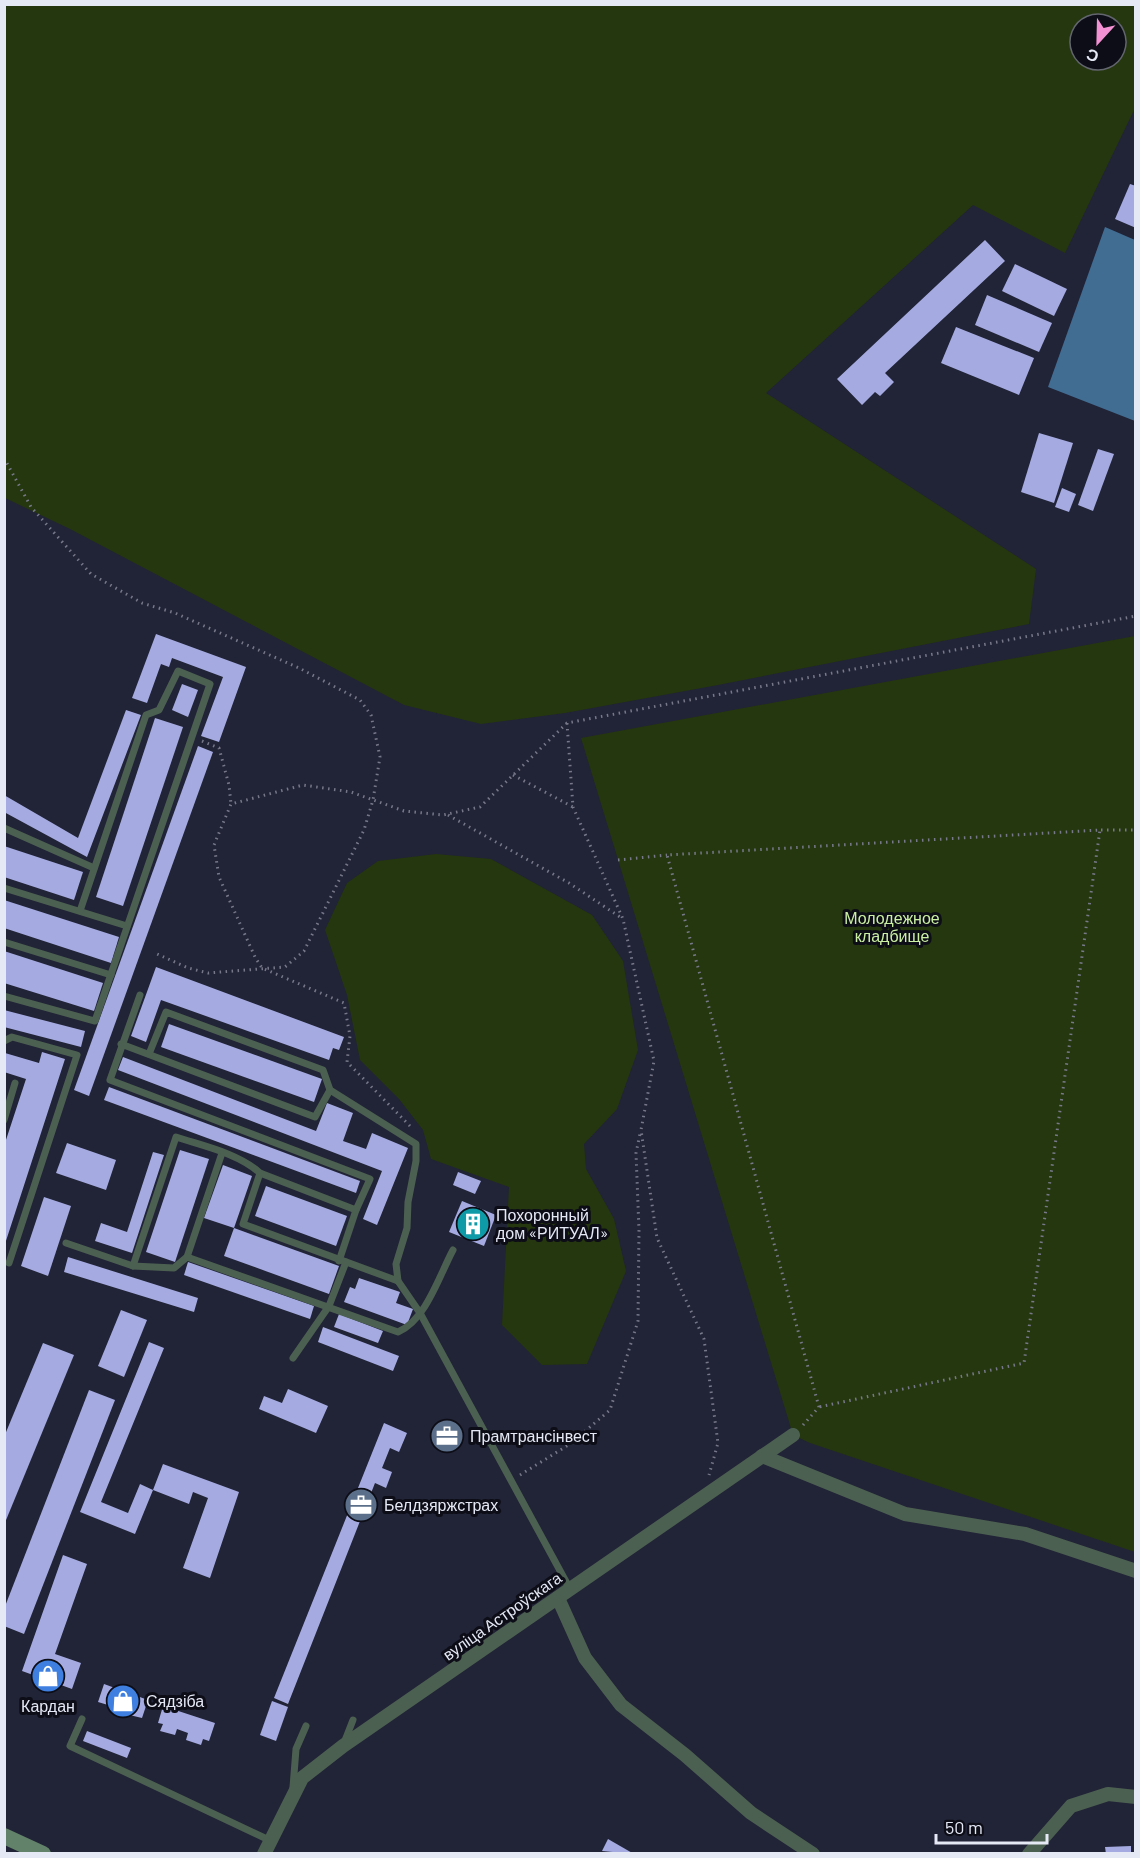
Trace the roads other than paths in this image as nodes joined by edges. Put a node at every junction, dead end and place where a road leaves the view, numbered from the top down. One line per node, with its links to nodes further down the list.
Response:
1 (4, 828): 2 (lane)
2 (94, 868): 4 (lane); 5 (lane)
3 (4, 888): 4 (lane)
4 (80, 911): 5 (lane)
5 (127, 927): 7 (lane)
6 (4, 942): 7 (lane)
7 (111, 975): 9 (lane)
8 (140, 995): 11 (lane)
9 (4, 996)
10 (4, 1041): 24 (lane)
11 (121, 1044): 12 (lane); 19 (lane)
12 (149, 1054): 14 (lane); 14 (lane)
13 (15, 1083): 15 (lane)
14 (330, 1090): 26 (lane)
15 (7, 1104): 16 (lane)
16 (4, 1120)
17 (222, 1153): 18 (lane); 22 (lane); 25 (lane)
18 (260, 1173): 19 (lane); 23 (lane)
19 (356, 1210): 23 (lane)
20 (66, 1243): 25 (lane)
21 (453, 1250): 28 (lane)
22 (187, 1257): 25 (lane); 27 (lane)
23 (342, 1262): 26 (lane); 27 (lane)
24 (9, 1263)
25 (133, 1266)
26 (398, 1281): 28 (lane)
27 (329, 1306): 28 (lane); 29 (lane)
28 (420, 1313): 33 (lane)
29 (293, 1358)
30 (793, 1435): 31 (street, вуліца Астроўскага)
31 (762, 1456): 32 (street); 33 (street, вуліца Астроўскага)
32 (1136, 1571)
33 (570, 1589): 34 (street, вуліца Астроўскага)
34 (558, 1598): 38 (street, вуліца Астроўскага); 44 (street)
35 (82, 1719): 42 (lane)
36 (353, 1720): 38 (lane)
37 (306, 1726): 39 (lane)
38 (343, 1746): 39 (street, вуліца Астроўскага)
39 (293, 1795): 42 (street, вуліца Астроўскага)
40 (1136, 1797): 45 (street)
41 (4, 1836): 43 (main road)
42 (267, 1847)
43 (42, 1854)
44 (813, 1854)
45 (1029, 1854)

